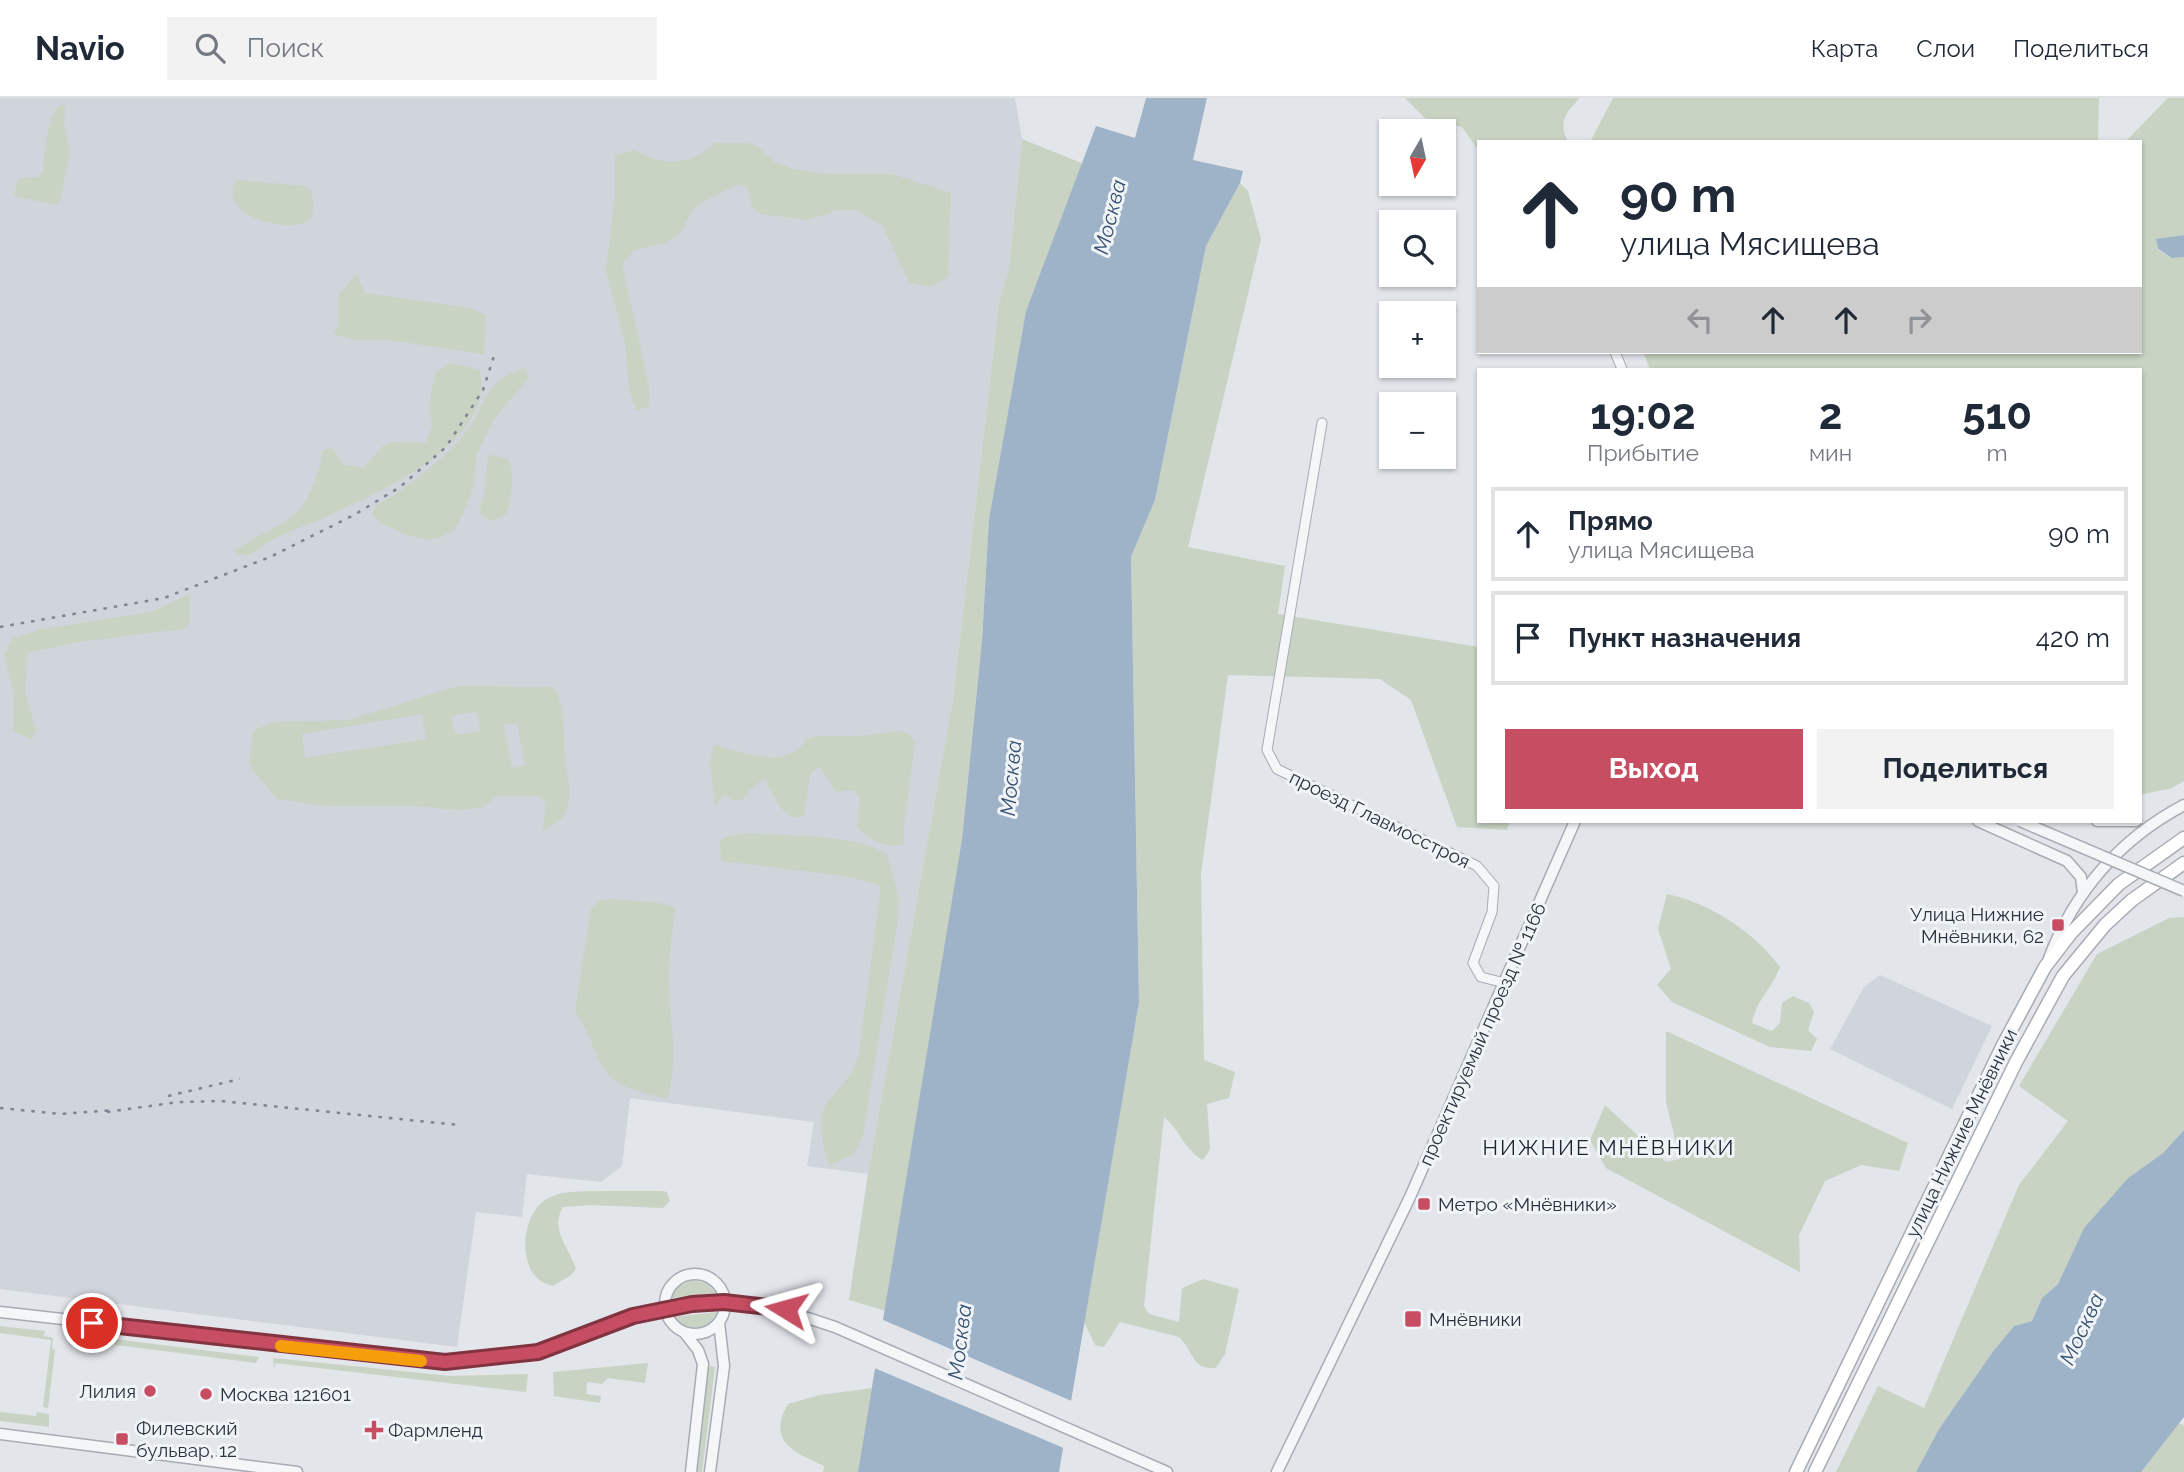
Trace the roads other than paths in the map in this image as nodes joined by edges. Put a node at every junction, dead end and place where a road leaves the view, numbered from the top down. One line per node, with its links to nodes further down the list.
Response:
1 (1322, 424): 13 (street, проезд Главмосстроя)
2 (2184, 805): 3 (street)
3 (2165, 815): 4 (street); 11 (street)
4 (2142, 819)
5 (1574, 823): 13 (street, проектируемый проезд № 1166)
6 (1982, 823): 11 (street)
7 (2025, 823): 10 (street, bridge)
8 (2184, 838): 12 (main road, улица Нижние Мнёвники)
9 (2184, 863): 15 (main road, улица Нижние Мнёвники)
10 (2184, 891)
11 (2083, 893): 12 (street)
12 (2045, 967): 14 (main road, улица Нижние Мнёвники)
13 (1505, 983): 26 (street, проектируемый проезд № 1166)
14 (1885, 1290): 15 (street); 27 (main road, улица Нижние Мнёвники)
15 (1901, 1298): 28 (main road, улица Нижние Мнёвники)
16 (724, 1302): 17 (street); 17 (street); 19 (street); 25 (street)
17 (665, 1309): 18 (street); 20 (street)
18 (0, 1312)
19 (719, 1322): 20 (street); 24 (street)
20 (684, 1332): 23 (street)
21 (0, 1434): 22 (street)
22 (297, 1472)
23 (691, 1472)
24 (710, 1472)
25 (1167, 1472)
26 (1277, 1472)
27 (1796, 1472)
28 (1815, 1472)

